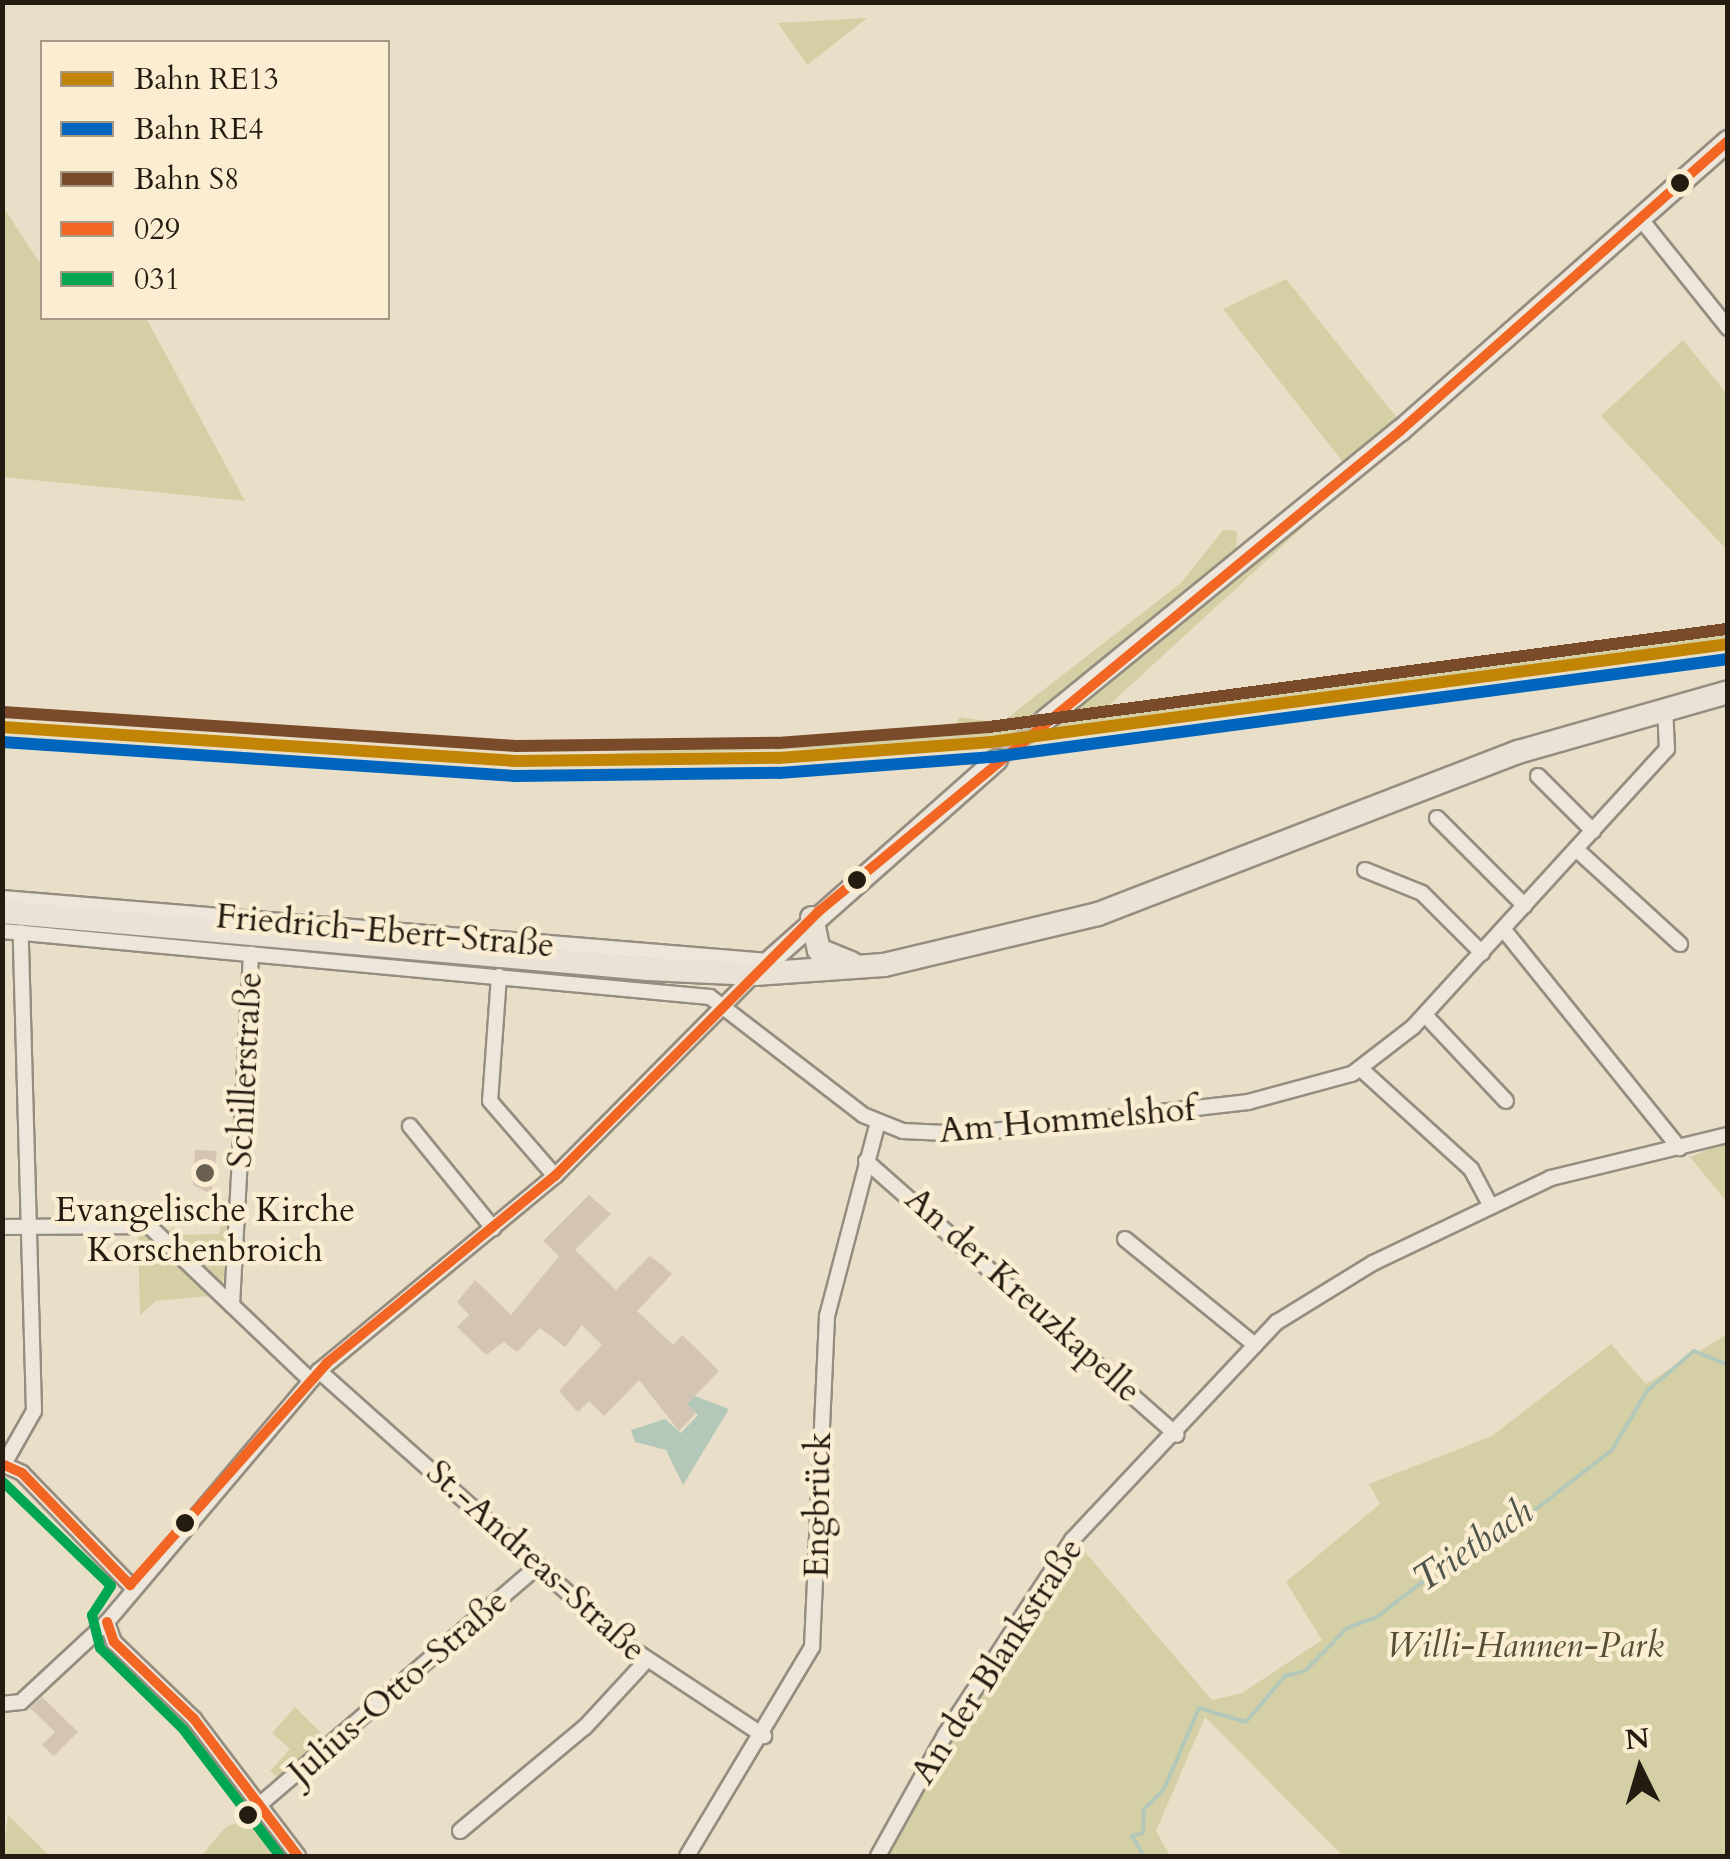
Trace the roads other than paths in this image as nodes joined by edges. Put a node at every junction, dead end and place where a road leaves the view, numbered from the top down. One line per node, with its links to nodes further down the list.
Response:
1 (1728, 140): 2 (street)
2 (1640, 218): 3 (street); 6 (street)
3 (1728, 328)
4 (1728, 692): 5 (main road)
5 (1666, 707): 10 (street, Am Hommelshof); 23 (main road)
6 (1044, 721)
7 (997, 760): 16 (street)
8 (1538, 776): 10 (street)
9 (1437, 818): 14 (street)
10 (1593, 831): 11 (street, Am Hommelshof)
11 (1576, 849): 14 (street, Am Hommelshof); 20 (street)
12 (1366, 870): 22 (street)
13 (2, 898): 24 (street, Friedrich-Ebert-Straße)
14 (1524, 906): 17 (street, Am Hommelshof)
15 (2, 912): 24 (main road)
16 (812, 918): 23 (main road); 24 (street)
17 (1504, 930): 22 (street, Am Hommelshof); 33 (street)
18 (2, 931): 19 (street, Friedrich-Ebert-Straße)
19 (21, 932): 21 (street, Friedrich-Ebert-Straße); 37 (street)
20 (1680, 944)
21 (252, 954): 25 (street, Friedrich-Ebert-Straße); 41 (street, Schillerstraße)
22 (1482, 954): 27 (street, Am Hommelshof)
23 (869, 966): 24 (main road)
24 (762, 967): 26 (street)
25 (499, 976): 26 (street, Friedrich-Ebert-Straße); 35 (street)
26 (726, 1005): 30 (street); 35 (street)
27 (1425, 1015): 28 (street, Am Hommelshof); 29 (street)
28 (1362, 1069): 30 (street, Am Hommelshof); 36 (street)
29 (1506, 1101)
30 (877, 1125): 34 (street, Engbrück)
31 (410, 1126): 39 (street)
32 (1728, 1135): 33 (street, An der Blankstraße)
33 (1679, 1148): 36 (street, An der Blankstraße)
34 (866, 1161): 44 (street, An der Kreuzkapelle); 51 (street, Engbrück)
35 (554, 1176): 39 (street)
36 (1490, 1204): 42 (street, An der Blankstraße)
37 (29, 1226): 38 (street, St.-Andreas-Straße); 41 (street, St.-Andreas-Straße); 45 (street)
38 (2, 1227)
39 (493, 1228): 43 (street)
40 (1125, 1239): 42 (street)
41 (232, 1305): 43 (street, St.-Andreas-Straße)
42 (1255, 1345): 44 (street, An der Blankstraße)
43 (315, 1376): 46 (street, St.-Andreas-Straße); 47 (street)
44 (1177, 1434): 56 (street, An der Blankstraße)
45 (3, 1464): 47 (street)
46 (538, 1566): 49 (street, St.-Andreas-Straße); 52 (street, Julius-Otto-Straße)
47 (130, 1585): 48 (street)
48 (106, 1622): 50 (street); 52 (street)
49 (646, 1661): 51 (street, St.-Andreas-Straße); 53 (street)
50 (2, 1704)
51 (764, 1736): 55 (street, Engbrück)
52 (258, 1806): 54 (street)
53 (460, 1830)
54 (298, 1856)
55 (687, 1856)
56 (878, 1856)

